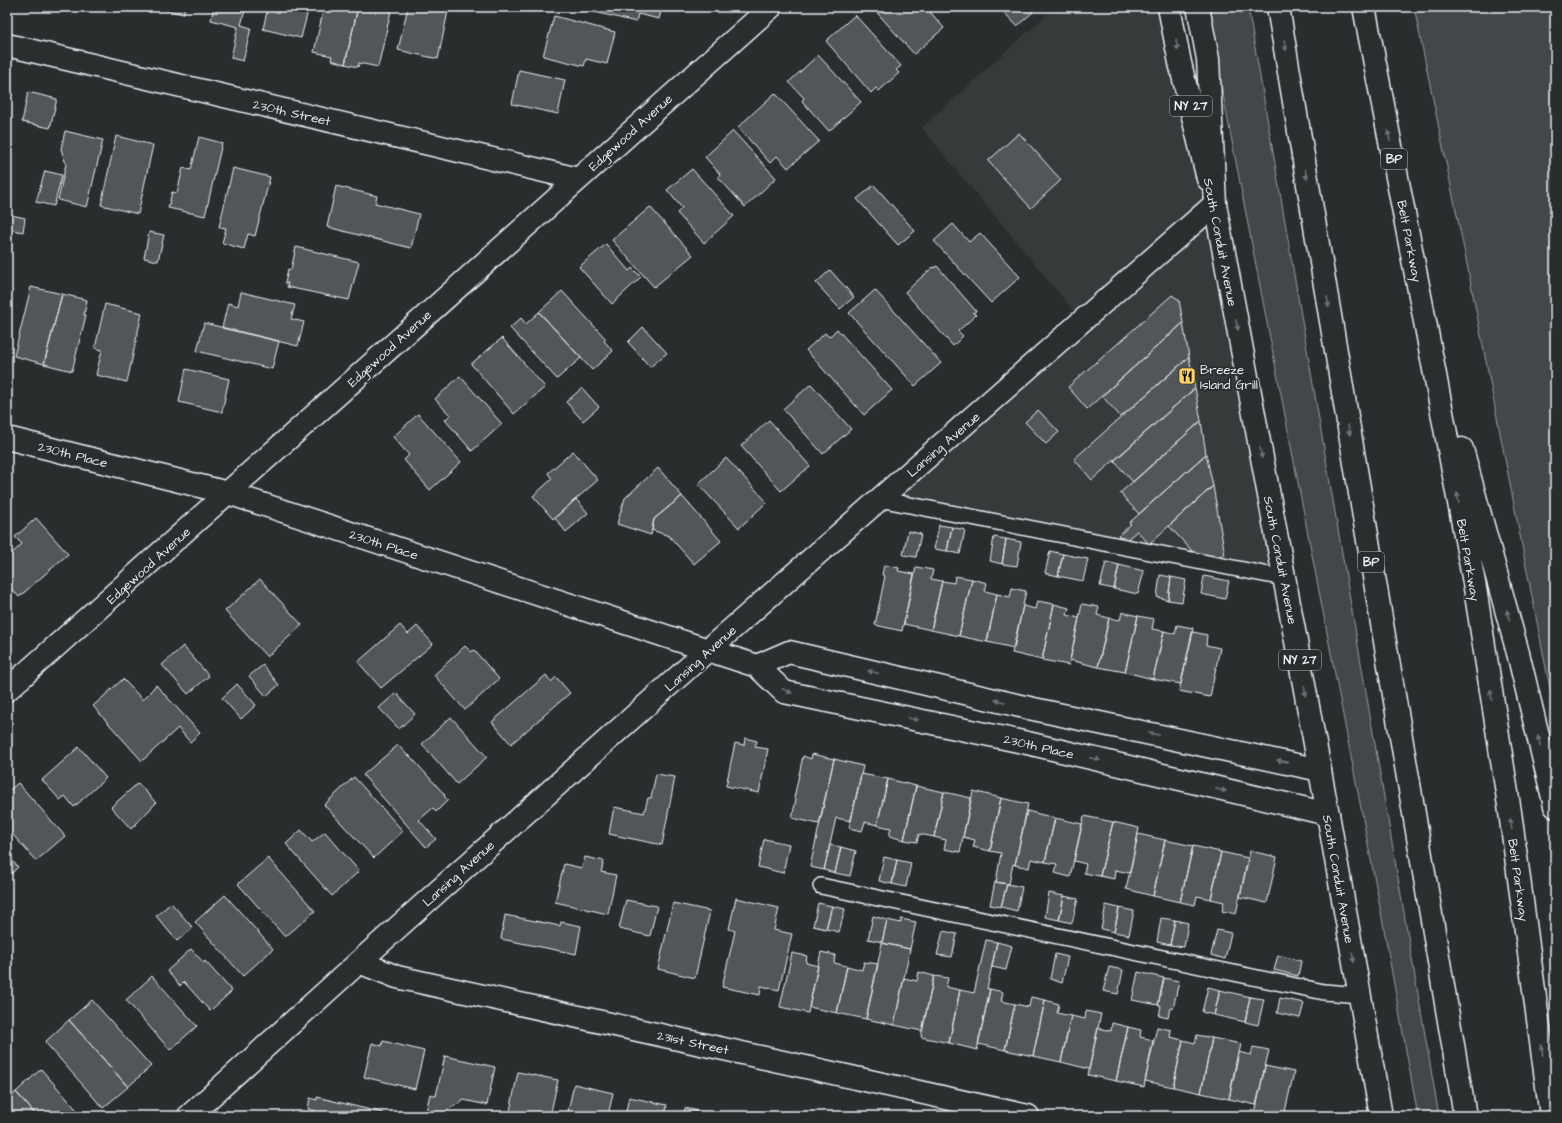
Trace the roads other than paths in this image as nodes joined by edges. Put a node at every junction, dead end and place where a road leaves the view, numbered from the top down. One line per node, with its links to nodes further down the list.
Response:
1 (771, 7): 7 (main road, Edgewood Avenue)
2 (1169, 7): 8 (main road, South Conduit Avenue / NY 27, one-way to 8)
3 (1198, 7): 8 (main road)
4 (1278, 7): 28 (main road, BP, one-way to 28)
5 (1364, 7): 9 (main road, Belt Parkway / BP, one-way to 5)
6 (7, 45): 7 (main road, 230th Street)
7 (578, 179): 11 (main road, Edgewood Avenue)
8 (1215, 204): 12 (main road, Lansing Avenue); 13 (main road, South Conduit Avenue / NY 27, one-way to 13)
9 (1423, 311): 20 (main road, one-way to 9); 29 (main road, Belt Parkway / BP, one-way to 9)
10 (7, 438): 11 (main road, 230th Place)
11 (228, 493): 14 (main road, 230th Place); 16 (main road, Edgewood Avenue)
12 (879, 500): 13 (lane); 14 (main road, Lansing Avenue)
13 (1284, 578): 19 (main road, South Conduit Avenue / NY 27, one-way to 19)
14 (708, 650): 15 (main road, 230th Place); 23 (main road, Lansing Avenue)
15 (757, 666): 17 (main road, one-way to 15); 18 (main road, 230th Place, one-way to 18)
16 (7, 690)
17 (1029, 708): 18 (main road); 19 (main road, one-way to 17)
18 (1023, 742): 21 (main road, 230th Place, one-way to 21)
19 (1320, 770): 21 (main road, South Conduit Avenue / NY 27)
20 (1555, 806)
21 (1328, 814): 24 (main road, South Conduit Avenue / NY 27, one-way to 24)
22 (821, 886): 24 (lane)
23 (358, 962): 25 (main road, Lansing Avenue); 26 (main road, 231st Street)
24 (1360, 995): 27 (main road, South Conduit Avenue / NY 27)
25 (189, 1116)
26 (1028, 1116)
27 (1382, 1116)
28 (1465, 1116)
29 (1551, 1116)

